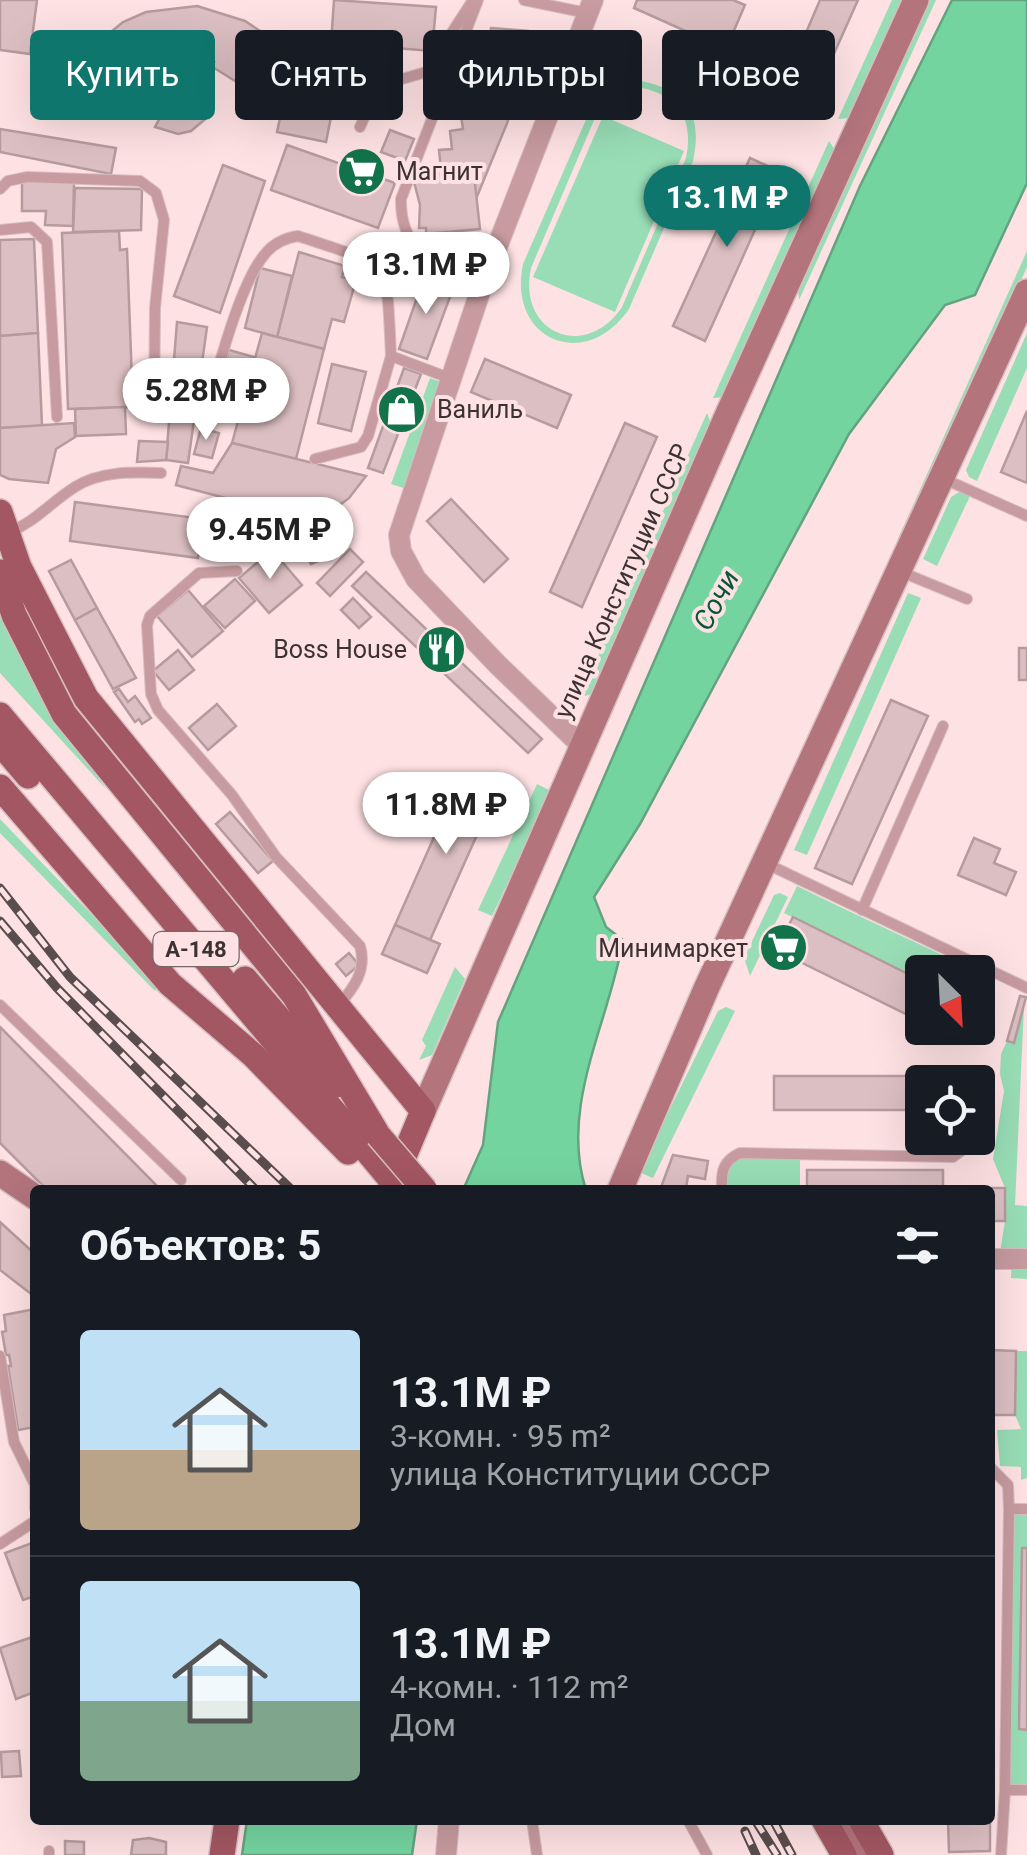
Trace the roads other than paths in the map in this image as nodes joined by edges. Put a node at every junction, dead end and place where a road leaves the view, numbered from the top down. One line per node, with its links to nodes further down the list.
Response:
1 (475, 0): 5 (lane); 8 (lane)
2 (524, 0): 4 (lane)
3 (916, 0): 29 (main road, улица Конституции СССР)
4 (590, 6): 8 (street)
5 (360, 127)
6 (0, 188): 13 (lane)
7 (0, 230): 14 (lane)
8 (483, 283): 11 (street)
9 (1027, 292): 17 (main road)
10 (391, 356): 11 (lane); 12 (lane); 15 (lane)
11 (453, 379): 29 (street)
12 (207, 408)
13 (154, 414)
14 (57, 417)
15 (315, 459)
16 (161, 472): 19 (lane)
17 (941, 478): 18 (lane); 21 (main road)
18 (1027, 516)
19 (4, 522): 35 (main road)
20 (238, 571): 35 (lane)
21 (898, 571): 23 (lane); 31 (main road)
22 (0, 572): 24 (main road, А-148)
23 (967, 599)
24 (7, 607): 37 (main road, А-148)
25 (0, 694): 37 (main road, А-148)
26 (0, 715): 42 (main road, А-148)
27 (943, 726): 32 (lane)
28 (0, 742): 39 (main road, А-148)
29 (582, 746): 36 (main road, улица Конституции СССР)
30 (1, 789): 39 (main road, А-148)
31 (764, 862): 32 (lane); 46 (main road)
32 (862, 910): 33 (lane)
33 (1027, 988)
34 (0, 1004): 41 (lane)
35 (337, 1007): 36 (main road)
36 (423, 1111): 44 (main road, улица Конституции СССР)
37 (378, 1135): 45 (main road, А-148, bridge)
38 (956, 1155): 47 (lane)
39 (362, 1166): 43 (main road, А-148)
40 (0, 1173): 48 (main road)
41 (181, 1180)
42 (386, 1185)
43 (386, 1185)
44 (389, 1185)
45 (421, 1185)
46 (624, 1185)
47 (722, 1185)
48 (30, 1194)
49 (995, 1259): 50 (street)
50 (1027, 1259)
51 (0, 1356): 53 (lane)
52 (995, 1472): 54 (lane)
53 (30, 1476)
54 (1009, 1509): 55 (lane); 58 (lane)
55 (1027, 1509)
56 (30, 1524): 57 (lane)
57 (0, 1544)
58 (1005, 1790): 59 (lane); 74 (lane)
59 (1027, 1790)
60 (226, 1825): 67 (main road)
61 (448, 1825): 68 (street)
62 (533, 1825): 69 (lane)
63 (691, 1825): 70 (lane)
64 (827, 1825): 71 (main road)
65 (846, 1825): 72 (main road)
66 (864, 1825): 73 (main road)
67 (222, 1855)
68 (446, 1855)
69 (536, 1855)
70 (707, 1855)
71 (844, 1855)
72 (862, 1855)
73 (881, 1855)
74 (1001, 1855)

